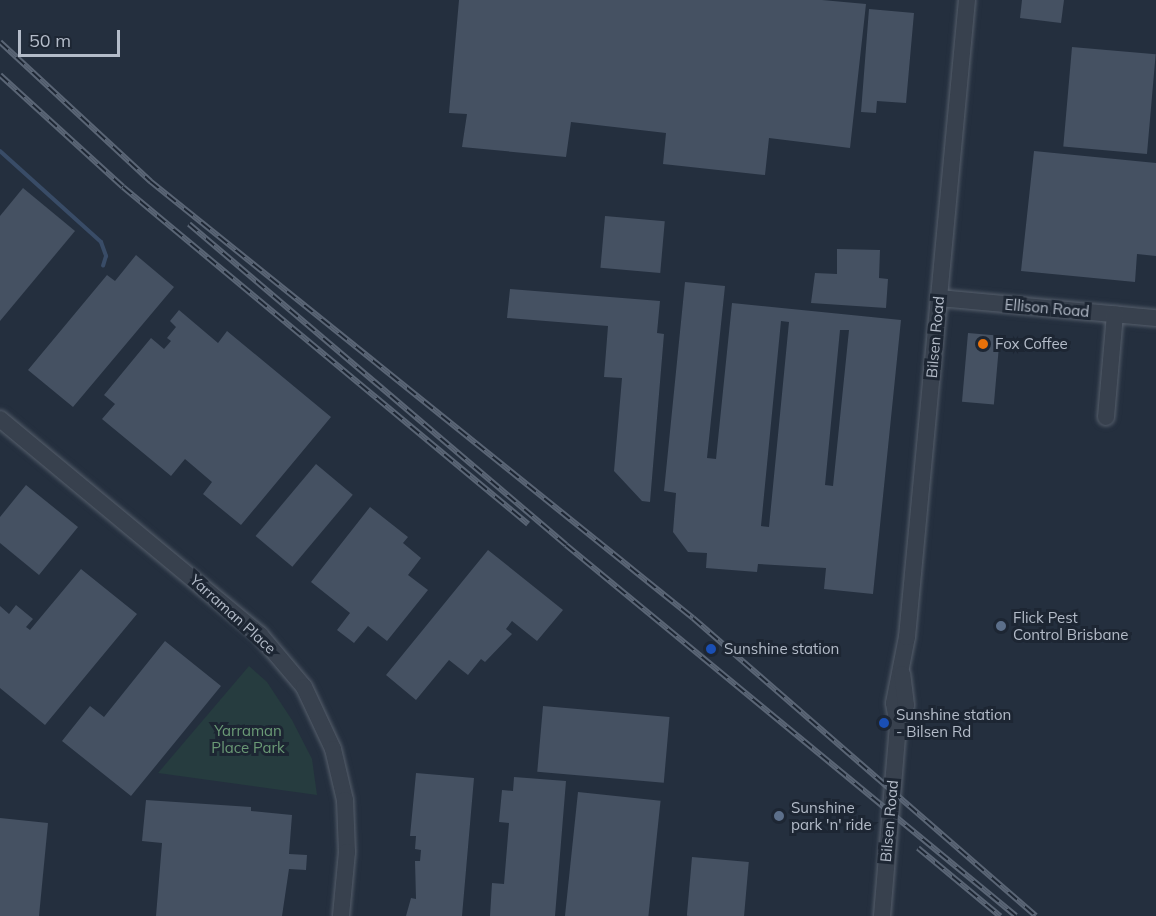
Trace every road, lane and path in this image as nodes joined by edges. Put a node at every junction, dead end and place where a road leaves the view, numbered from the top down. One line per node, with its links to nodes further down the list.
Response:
1 (967, 0): 2 (street, Bilsen Road)
2 (939, 298): 3 (street, Ellison Road); 8 (street, Bilsen Road)
3 (1115, 314): 4 (street, Ellison Road); 5 (street)
4 (1156, 318)
5 (1106, 417)
6 (0, 419): 7 (street, Yarraman Place)
7 (341, 916)
8 (882, 916)

